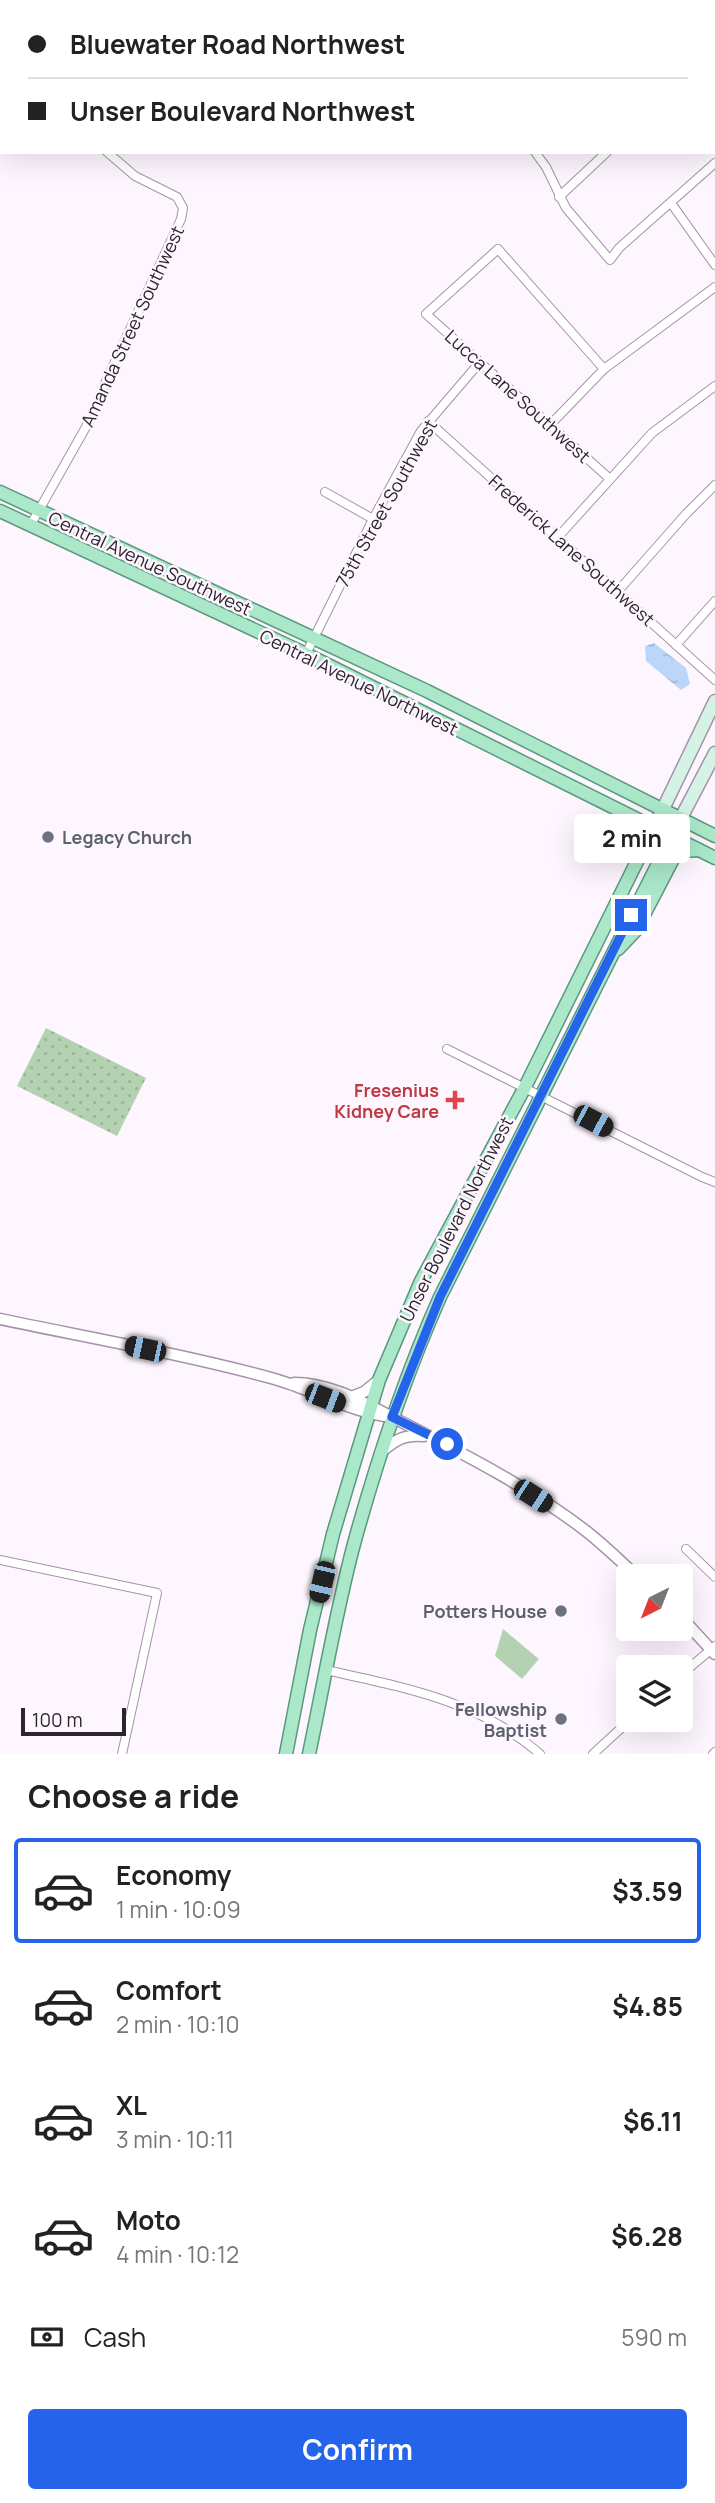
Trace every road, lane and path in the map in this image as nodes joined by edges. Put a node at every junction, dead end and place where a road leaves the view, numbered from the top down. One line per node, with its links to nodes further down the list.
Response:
1 (109, 154): 19 (street, Amanda Street Southwest)
2 (536, 154): 5 (street)
3 (605, 154): 5 (street)
4 (715, 163): 6 (street)
5 (559, 197): 6 (street)
6 (671, 203): 7 (street)
7 (715, 265)
8 (715, 287): 10 (street)
9 (480, 362): 10 (street, Lucca Lane Southwest); 12 (street, 75th Street Southwest); 13 (street, Lucca Lane Southwest)
10 (604, 369): 13 (street)
11 (715, 386): 14 (street)
12 (428, 421): 20 (street, 75th Street Southwest); 22 (street, Frederick Lane Southwest)
13 (550, 425): 14 (street, Lucca Lane Southwest)
14 (610, 479): 22 (street)
15 (715, 485): 23 (street)
16 (0, 492): 19 (main road, Central Avenue Southwest)
17 (325, 492): 20 (street)
18 (0, 511): 21 (main road, Central Avenue Northwest)
19 (37, 511): 21 (street, Amanda Street Southwest); 25 (main road, Central Avenue Southwest)
20 (373, 519): 25 (street, 75th Street Southwest)
21 (30, 526): 27 (main road, Central Avenue Northwest)
22 (558, 537): 23 (street, Frederick Lane Southwest)
23 (618, 591): 26 (street, Frederick Lane Southwest)
24 (715, 601): 26 (street)
25 (314, 637): 27 (street, 75th Street Southwest); 31 (main road, Central Avenue Southwest)
26 (676, 645): 28 (street, Frederick Lane Southwest)
27 (306, 654): 33 (main road, Central Avenue Northwest)
28 (715, 680)
29 (715, 701): 31 (main road)
30 (715, 753): 32 (main road)
31 (663, 809): 32 (main road, Central Avenue Southwest); 33 (main road, Unser Boulevard Northwest)
32 (681, 818): 34 (main road, Unser Boulevard Northwest); 35 (main road, Central Avenue Southwest)
33 (653, 827): 34 (main road, Central Avenue Northwest); 40 (main road, Unser Boulevard Northwest)
34 (671, 836): 36 (main road, Central Avenue Northwest); 38 (main road, Unser Boulevard Northwest)
35 (715, 836)
36 (700, 850): 37 (main road, Central Avenue Northwest); 38 (main road)
37 (715, 858)
38 (609, 958): 41 (main road, Unser Boulevard Northwest)
39 (447, 1049): 40 (street)
40 (524, 1087): 41 (street); 44 (main road, Unser Boulevard Northwest)
41 (541, 1095): 42 (street); 48 (main road, Unser Boulevard Northwest)
42 (715, 1182)
43 (0, 1319): 45 (street)
44 (379, 1380): 46 (street); 47 (main road, Unser Boulevard Northwest)
45 (291, 1383): 46 (street); 47 (street)
46 (351, 1397): 47 (street)
47 (371, 1410): 48 (street); 61 (main road, Unser Boulevard Northwest)
48 (392, 1417): 49 (street); 50 (main road, Unser Boulevard Northwest)
49 (431, 1437): 50 (street); 53 (street)
50 (380, 1453): 58 (main road, Unser Boulevard Northwest)
51 (686, 1549): 54 (street)
52 (0, 1560): 60 (street)
53 (623, 1564)
54 (713, 1571)
55 (693, 1628): 56 (street)
56 (714, 1647): 57 (street)
57 (693, 1665)
58 (326, 1670): 62 (main road, Unser Boulevard Northwest); 63 (street)
59 (617, 1732): 64 (street)
60 (122, 1754)
61 (286, 1754)
62 (309, 1754)
63 (540, 1754)
64 (593, 1754)

